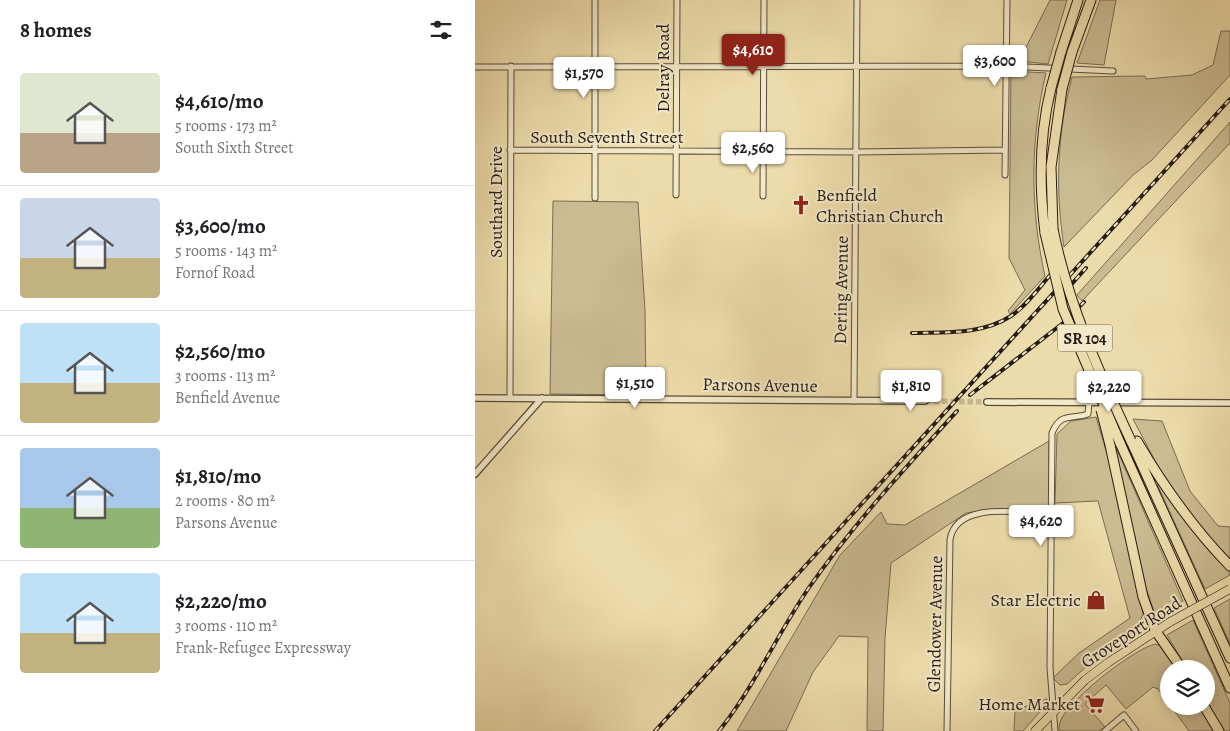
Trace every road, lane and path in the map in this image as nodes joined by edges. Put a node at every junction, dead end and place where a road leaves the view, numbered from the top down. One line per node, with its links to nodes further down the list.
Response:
1 (595, 0): 9 (street)
2 (677, 0): 10 (street, Delray Road)
3 (764, 0): 13 (street)
4 (857, 0): 14 (street, Dering Avenue)
5 (1007, 0): 11 (street)
6 (1078, 0): 26 (highway, SR 104, bridge)
7 (1091, 0): 26 (highway, SR 104, bridge)
8 (511, 66): 9 (street); 12 (street); 16 (street, Southard Drive)
9 (594, 66): 10 (street); 17 (street)
10 (677, 66): 13 (street); 19 (street, Delray Road)
11 (1006, 66): 14 (street); 15 (street); 18 (street)
12 (475, 67)
13 (764, 67): 14 (street); 20 (street)
14 (857, 67): 21 (street, Dering Avenue)
15 (1113, 71)
16 (510, 150): 17 (street, South Seventh Street); 29 (street, Southard Drive)
17 (593, 150): 19 (street, South Seventh Street); 25 (street)
18 (1004, 150): 21 (street, South Seventh Street); 22 (street)
19 (676, 151): 20 (street, South Seventh Street); 23 (street, Delray Road)
20 (763, 152): 21 (street, South Seventh Street); 24 (street)
21 (856, 152): 31 (street, Dering Avenue)
22 (1005, 175)
23 (676, 195)
24 (763, 196)
25 (595, 198)
26 (1049, 231): 27 (highway, SR 104, bridge); 36 (highway, SR 104, bridge)
27 (1095, 386): 41 (highway, bridge); 44 (highway, SR 104, bridge)
28 (475, 398): 29 (street, Parsons Avenue)
29 (510, 398): 30 (street, Parsons Avenue)
30 (542, 398): 31 (street, Parsons Avenue); 37 (street)
31 (854, 401): 32 (street, Parsons Avenue)
32 (925, 401)
33 (987, 402): 34 (street)
34 (1089, 403): 35 (street); 38 (street)
35 (1230, 404)
36 (1134, 441): 39 (highway); 42 (highway, SR 104)
37 (475, 474)
38 (1051, 514): 45 (street); 47 (street, Glendower Avenue)
39 (1230, 566)
40 (1230, 589): 41 (main road, Groveport Road, bridge)
41 (1155, 630): 43 (highway); 45 (main road, Groveport Road)
42 (1230, 658)
43 (1176, 660)
44 (1230, 688)
45 (1053, 713): 48 (main road, Groveport Road); 49 (street)
46 (1209, 715): 52 (highway)
47 (947, 731)
48 (1035, 731)
49 (1055, 731)
50 (1105, 731): 51 (street)
51 (1136, 731)
52 (1219, 731)

